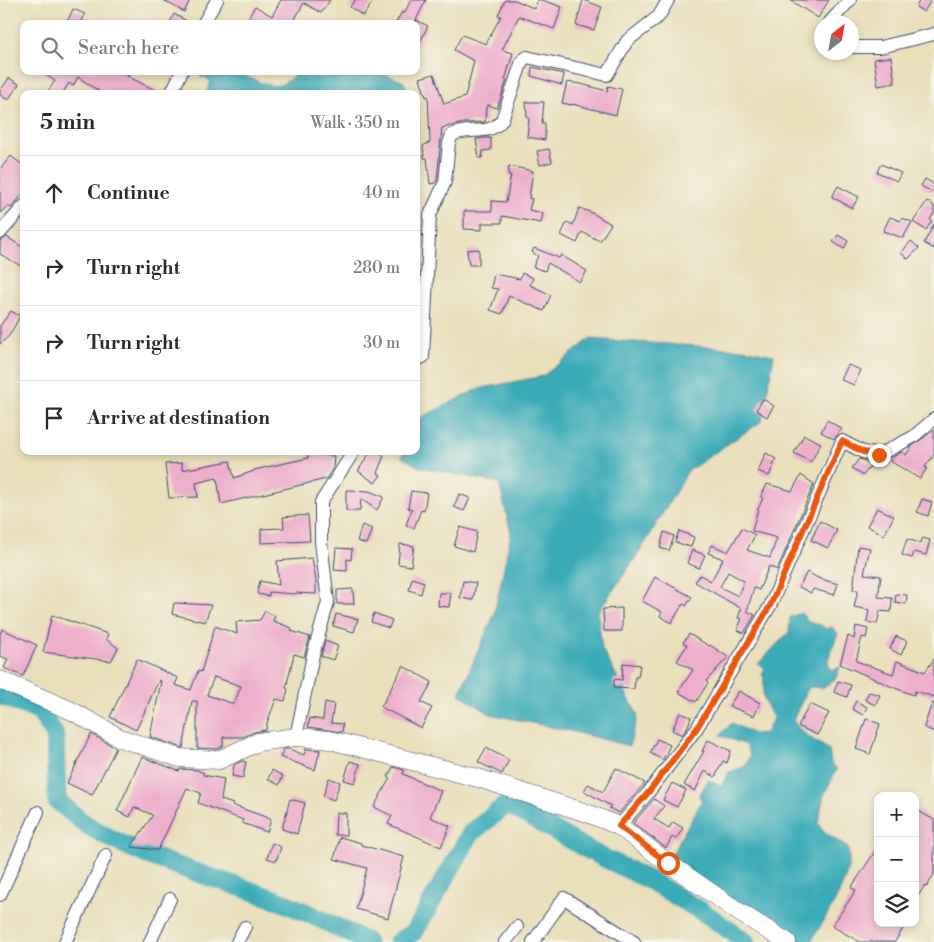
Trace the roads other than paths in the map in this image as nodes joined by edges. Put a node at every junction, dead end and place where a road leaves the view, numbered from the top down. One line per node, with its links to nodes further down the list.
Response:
1 (216, 0): 5 (street)
2 (668, 0): 12 (street)
3 (850, 0): 4 (street)
4 (836, 15)
5 (205, 20)
6 (934, 34): 7 (street)
7 (859, 47)
8 (180, 75): 9 (street)
9 (173, 90)
10 (20, 210): 11 (street)
11 (0, 233)
12 (420, 358)
13 (934, 419): 18 (street)
14 (351, 455): 16 (street)
15 (0, 680): 16 (street)
16 (296, 737): 18 (street)
17 (38, 812): 20 (street)
18 (619, 826): 30 (street)
19 (106, 854): 24 (street)
20 (0, 895)
21 (170, 899): 25 (street)
22 (244, 927): 26 (street)
23 (517, 927): 27 (street)
24 (65, 942)
25 (150, 942)
26 (237, 942)
27 (505, 942)
28 (533, 942): 29 (street)
29 (634, 942)
30 (787, 942)

